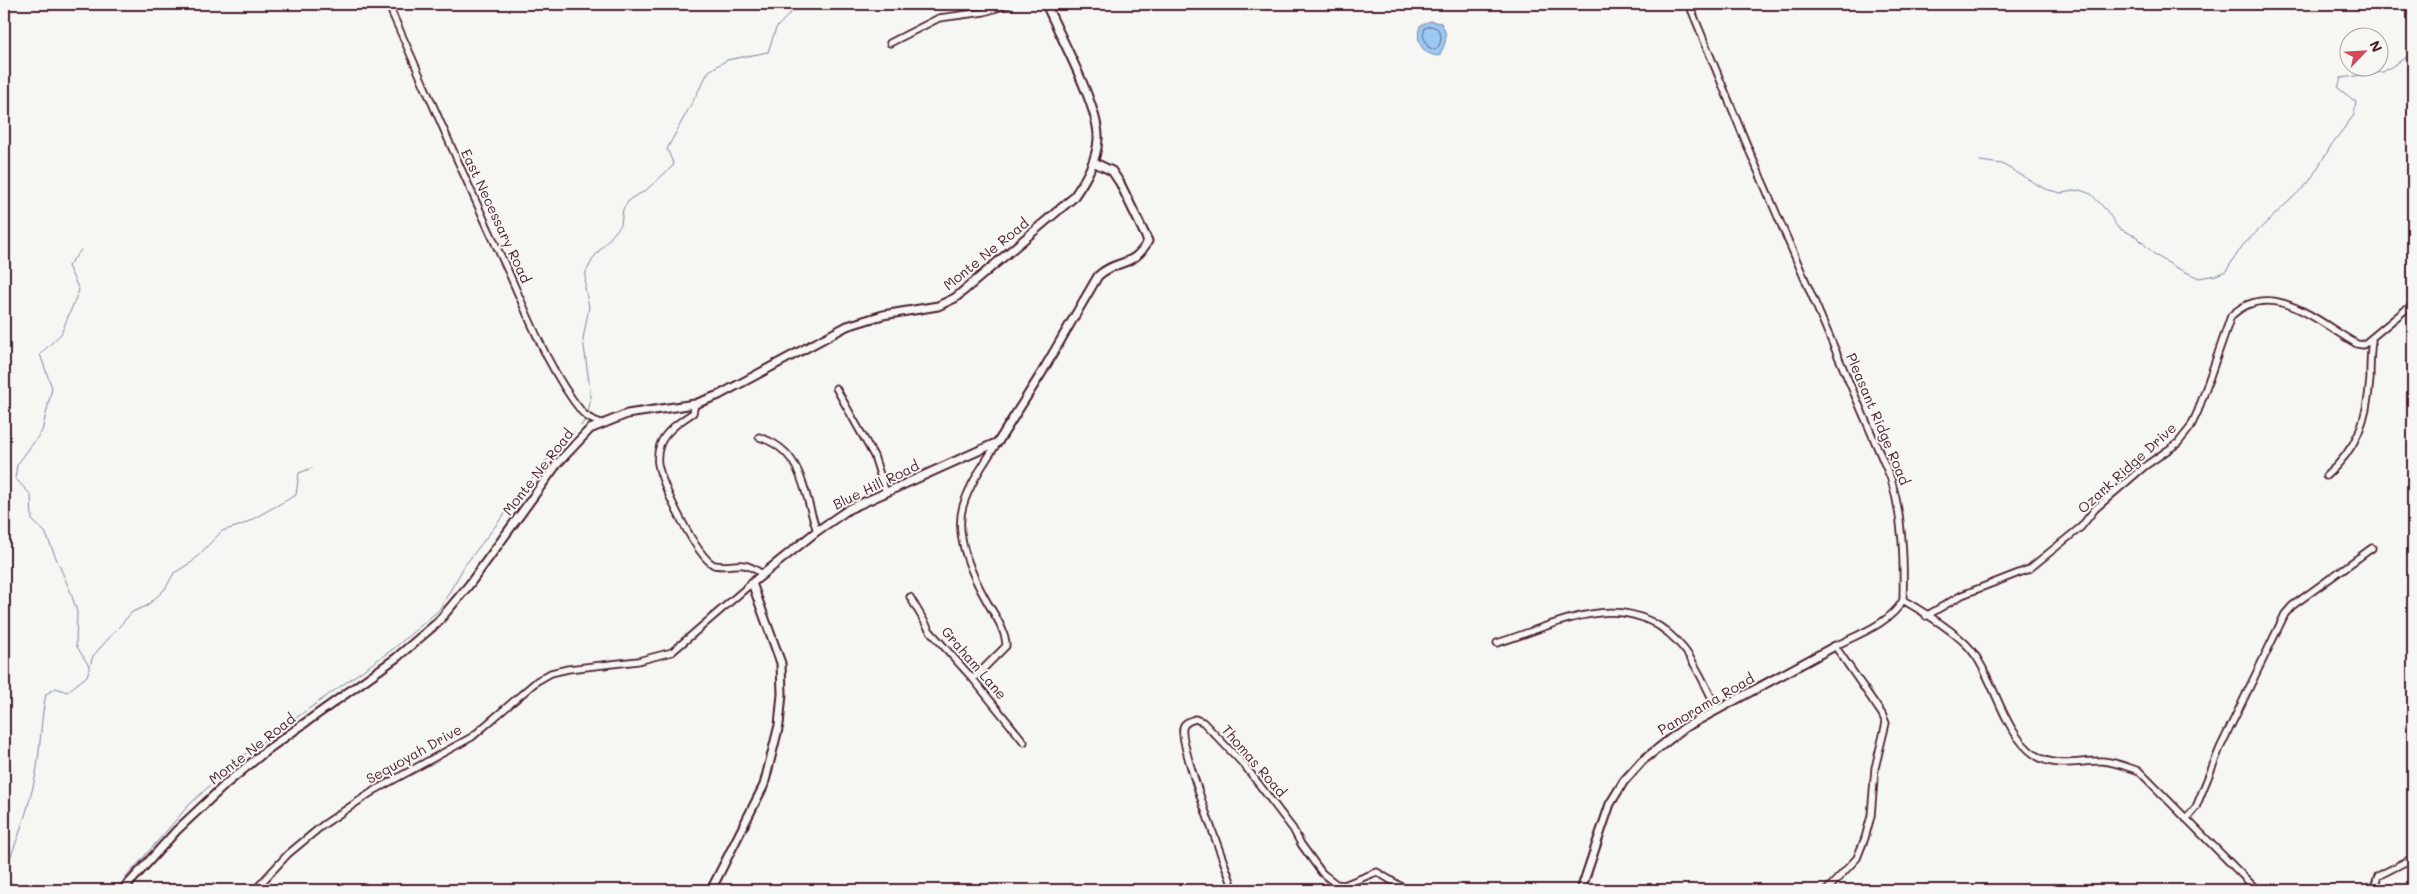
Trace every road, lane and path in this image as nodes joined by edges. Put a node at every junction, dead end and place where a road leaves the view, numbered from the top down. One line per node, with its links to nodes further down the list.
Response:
1 (388, 4): 11 (street, East Necessary Road)
2 (1010, 4): 5 (street)
3 (1046, 4): 6 (street, Monte Ne Road)
4 (1689, 4): 21 (street, Pleasant Ridge Road)
5 (890, 43)
6 (1093, 162): 10 (street, Monte Ne Road); 13 (street)
7 (2413, 306): 8 (street)
8 (2372, 340): 14 (street); 22 (street, Ozark Ridge Drive)
9 (836, 388): 15 (street)
10 (695, 404): 11 (street, Monte Ne Road); 18 (street)
11 (601, 423): 30 (street, Monte Ne Road)
12 (759, 437): 16 (street)
13 (998, 442): 15 (street, Blue Hill Road); 25 (street)
14 (2326, 476)
15 (886, 493): 16 (street, Blue Hill Road)
16 (817, 531): 18 (street, Blue Hill Road)
17 (2372, 548): 28 (street)
18 (762, 574): 19 (street, Blue Hill Road)
19 (752, 583): 31 (street, Sequoyah Drive); 32 (street)
20 (910, 597): 25 (street, Graham Lane)
21 (1903, 600): 22 (street); 24 (street)
22 (1926, 616): 28 (street)
23 (1497, 643): 26 (street)
24 (1835, 646): 26 (street, Panorama Road); 36 (street)
25 (973, 679): 27 (street, Graham Lane)
26 (1718, 710): 35 (street, Panorama Road)
27 (1024, 742)
28 (2186, 819): 37 (street)
29 (2413, 858): 38 (street)
30 (123, 890)
31 (255, 890)
32 (711, 890)
33 (1234, 890): 34 (street, Thomas Road)
34 (1406, 890)
35 (1581, 890)
36 (1827, 890)
37 (2257, 890)
38 (2376, 890)

